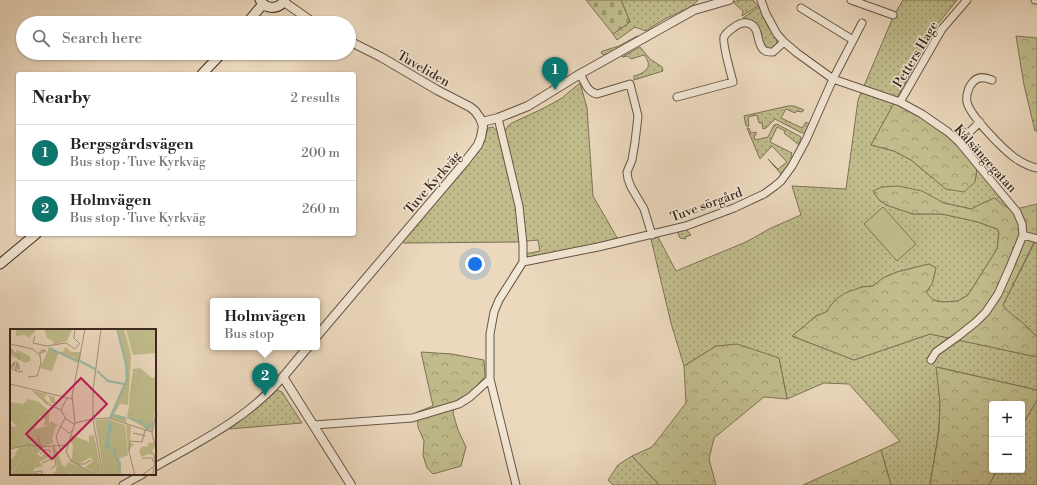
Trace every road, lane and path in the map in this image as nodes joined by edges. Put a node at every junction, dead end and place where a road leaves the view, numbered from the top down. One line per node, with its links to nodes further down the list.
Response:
1 (729, 0): 17 (street)
2 (761, 0): 13 (street, Kålsängegatan)
3 (851, 0): 8 (street)
4 (967, 0): 21 (street, Petters Hage)
5 (284, 1): 6 (main road); 10 (street)
6 (261, 2): 9 (main road)
7 (801, 8): 12 (street)
8 (893, 15)
9 (252, 16)
10 (304, 16)
11 (862, 23): 12 (street)
12 (853, 40): 18 (street)
13 (784, 42): 18 (street, Kålsängegatan); 20 (street)
14 (356, 44): 23 (street, Tuveliden)
15 (215, 60): 16 (main road)
16 (204, 72)
17 (580, 74): 22 (street); 27 (street)
18 (833, 78): 21 (street, Kålsängegatan); 27 (street, Tuve sörgård)
19 (992, 80): 24 (street)
20 (677, 97)
21 (900, 102): 25 (street, Kålsängegatan)
22 (498, 118): 23 (street); 31 (street)
23 (482, 122): 33 (street, Tuve Kyrkväg)
24 (980, 122): 25 (street); 26 (street)
25 (959, 142): 28 (street, Kålsängegatan)
26 (1037, 168)
27 (652, 235): 31 (street, Tuve sörgård)
28 (1022, 235): 30 (street); 35 (street)
29 (34, 236): 32 (main road)
30 (1037, 239)
31 (522, 262): 37 (street)
32 (0, 264)
33 (320, 332)
34 (306, 350): 36 (street)
35 (931, 360)
36 (283, 377): 38 (street); 39 (street)
37 (490, 379): 38 (street); 43 (street)
38 (314, 425): 42 (street)
39 (156, 466)
40 (141, 475): 41 (street)
41 (123, 485)
42 (351, 485)
43 (516, 485)

